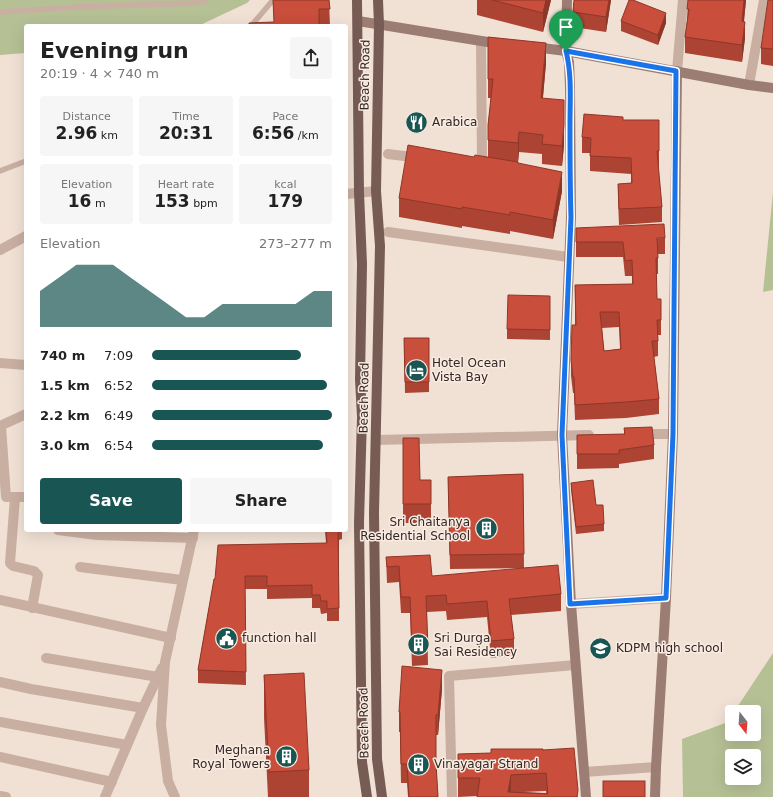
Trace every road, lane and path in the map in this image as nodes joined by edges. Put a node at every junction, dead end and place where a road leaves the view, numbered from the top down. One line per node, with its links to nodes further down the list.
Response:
1 (206, 0): 8 (lane)
2 (273, 0): 10 (lane)
3 (357, 0): 9 (main road, Beach Road)
4 (378, 0): 11 (main road, Beach Road)
5 (567, 0): 15 (street)
6 (683, 0): 16 (street)
7 (764, 0): 17 (street)
8 (0, 12)
9 (358, 21): 11 (street); 25 (main road, Beach Road)
10 (253, 24)
11 (379, 25): 12 (street); 24 (main road, Beach Road)
12 (481, 42): 13 (street); 22 (street)
13 (512, 45)
14 (528, 47): 15 (street)
15 (566, 51): 16 (street); 30 (street)
16 (676, 71): 17 (street); 36 (street)
17 (749, 84): 18 (street)
18 (773, 88)
19 (388, 154): 20 (street)
20 (427, 159)
21 (24, 162): 23 (lane)
22 (482, 166)
23 (0, 171)
24 (376, 191): 25 (street); 39 (main road, Beach Road)
25 (359, 192): 26 (street); 67 (main road, Beach Road)
26 (348, 194)
27 (388, 232): 30 (street)
28 (24, 237): 29 (street)
29 (0, 250)
30 (568, 257): 37 (street)
31 (0, 363): 32 (street)
32 (24, 365)
33 (24, 415): 34 (street)
34 (1, 426): 40 (street)
35 (626, 434): 36 (street)
36 (673, 434): 46 (street)
37 (562, 435): 38 (street); 39 (street); 48 (street)
38 (602, 435)
39 (376, 440): 68 (main road, Beach Road)
40 (7, 497): 41 (street); 49 (street)
41 (24, 497)
42 (97, 532): 43 (street)
43 (194, 534): 45 (street)
44 (80, 568): 45 (street)
45 (182, 580): 50 (street)
46 (666, 598): 48 (street); 60 (street)
47 (0, 600): 49 (street)
48 (570, 604): 53 (street)
49 (32, 608): 50 (street)
50 (171, 638): 52 (street)
51 (46, 658): 54 (street)
52 (165, 662): 54 (street); 66 (street)
53 (575, 665): 61 (street); 69 (street)
54 (158, 678): 56 (street)
55 (0, 682): 56 (street)
56 (143, 708): 58 (street)
57 (0, 722): 58 (street)
58 (128, 745): 62 (street)
59 (0, 757): 62 (street)
60 (656, 767): 61 (street); 71 (street)
61 (584, 772): 70 (street)
62 (112, 782): 65 (street)
63 (0, 796): 64 (street)
64 (6, 797)
65 (105, 797)
66 (175, 797)
67 (367, 797)
68 (382, 797)
69 (452, 797)
70 (586, 797)
71 (655, 797)

